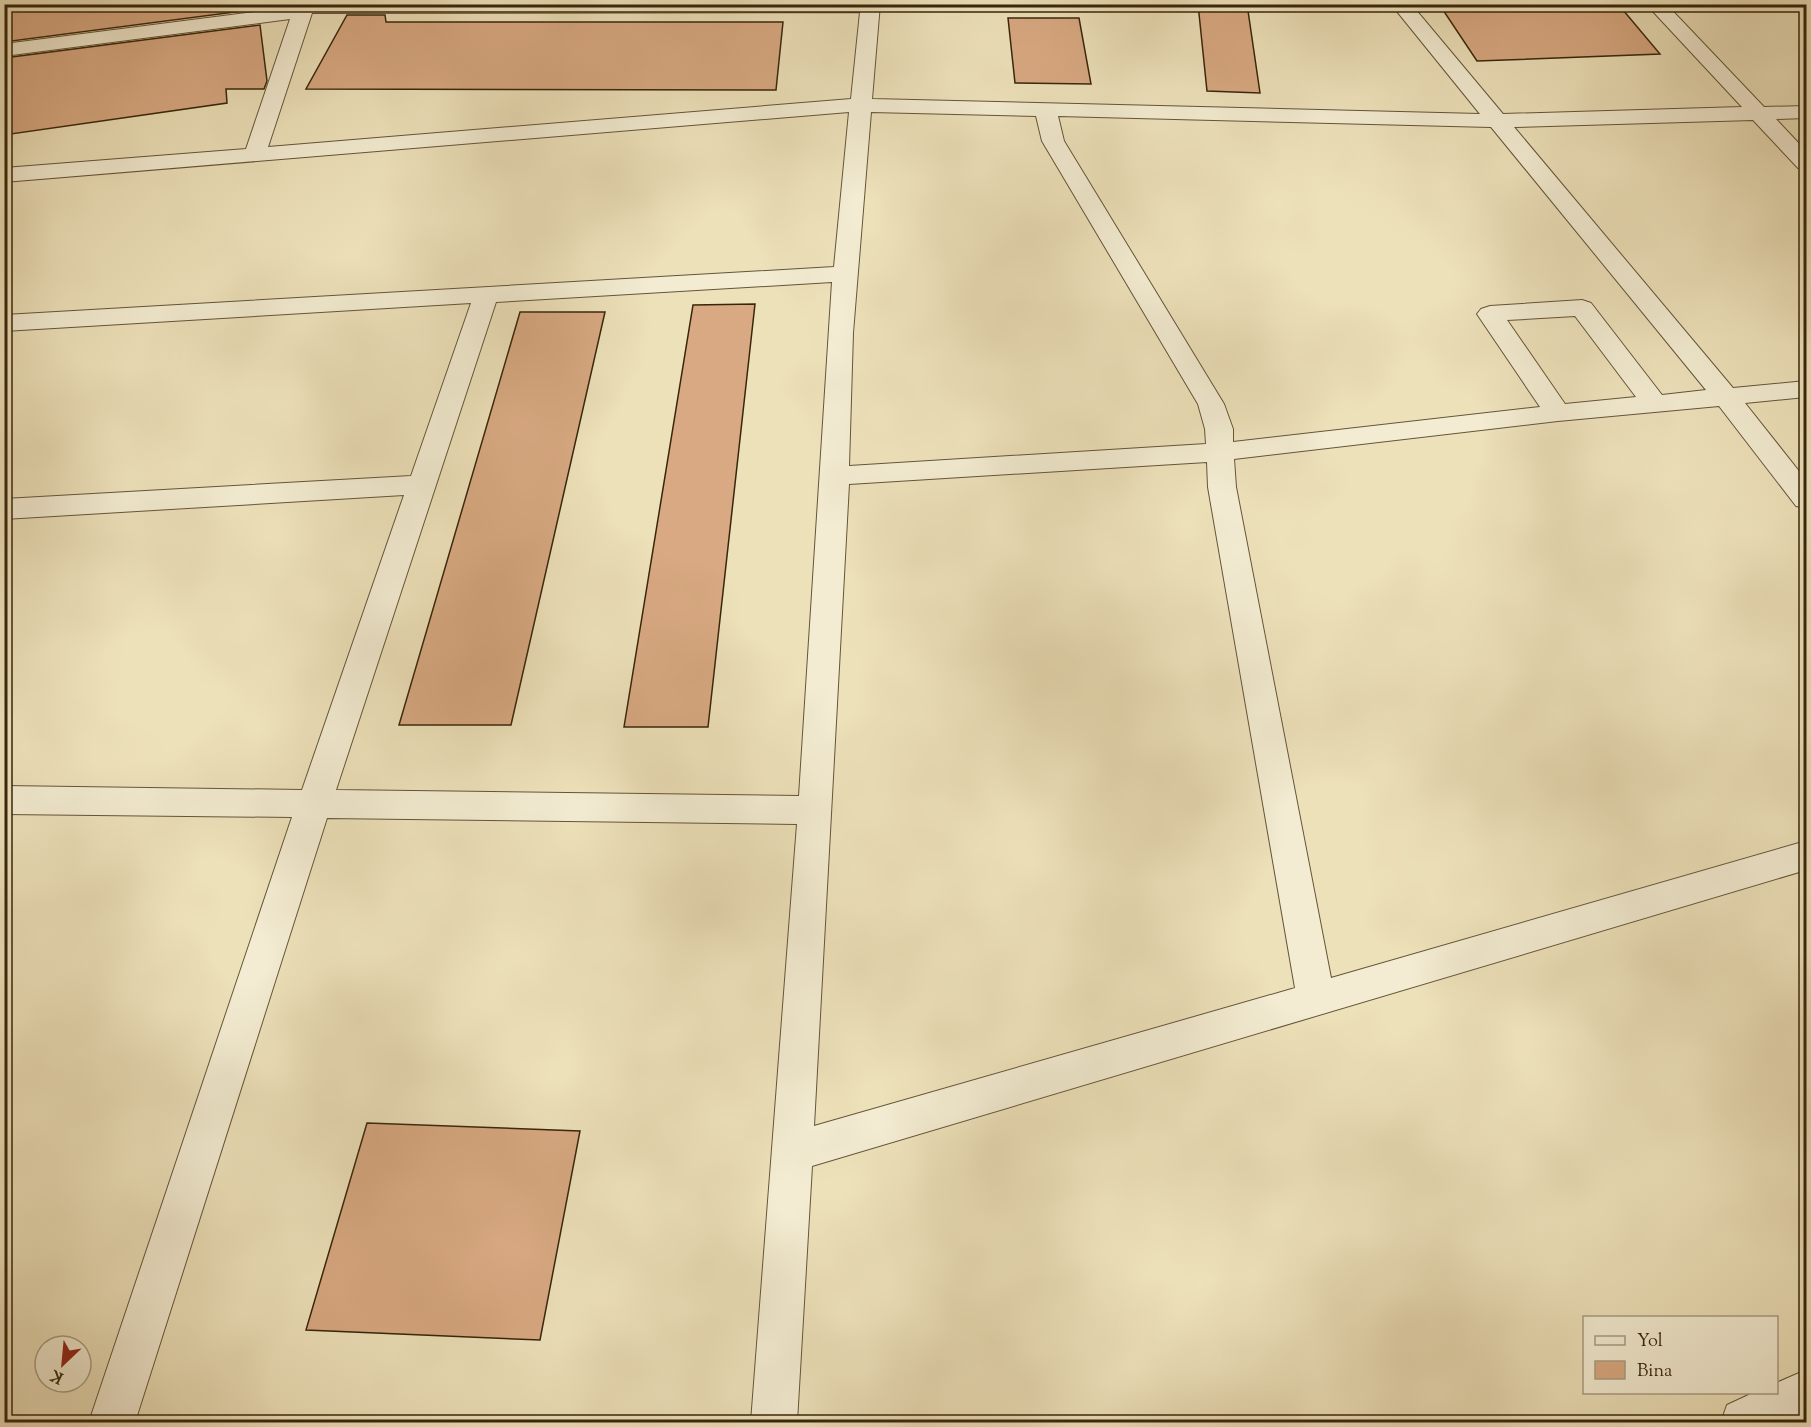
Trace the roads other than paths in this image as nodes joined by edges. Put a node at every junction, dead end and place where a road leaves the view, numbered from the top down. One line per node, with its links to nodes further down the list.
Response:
1 (1400, 4): 10 (street)
2 (1655, 4): 9 (street)
3 (869, 5): 4 (street); 6 (street)
4 (303, 8): 5 (street); 11 (street)
5 (4, 50)
6 (861, 105): 7 (street); 11 (street); 14 (street)
7 (1047, 110): 10 (street); 21 (street)
8 (1806, 112): 9 (street)
9 (1758, 114): 10 (street); 12 (street)
10 (1496, 121): 18 (street)
11 (255, 154): 13 (street)
12 (1806, 163)
13 (4, 175)
14 (845, 274): 15 (street); 22 (street)
15 (486, 295): 16 (street); 23 (street)
16 (4, 323)
17 (1806, 389): 18 (street)
18 (1727, 398): 19 (street); 24 (street)
19 (1655, 404): 20 (street); 20 (street)
20 (1558, 413): 21 (street)
21 (1220, 452): 22 (street); 30 (street)
22 (834, 476): 28 (street)
23 (422, 485): 25 (street); 27 (street)
24 (1806, 498)
25 (4, 509)
26 (4, 800): 27 (street)
27 (314, 804): 28 (street); 33 (street)
28 (815, 810): 31 (street)
29 (1806, 856): 30 (street)
30 (1316, 999): 31 (street)
31 (793, 1152): 34 (street)
32 (1806, 1393): 35 (street)
33 (112, 1422)
34 (774, 1422)
35 (1744, 1422)

